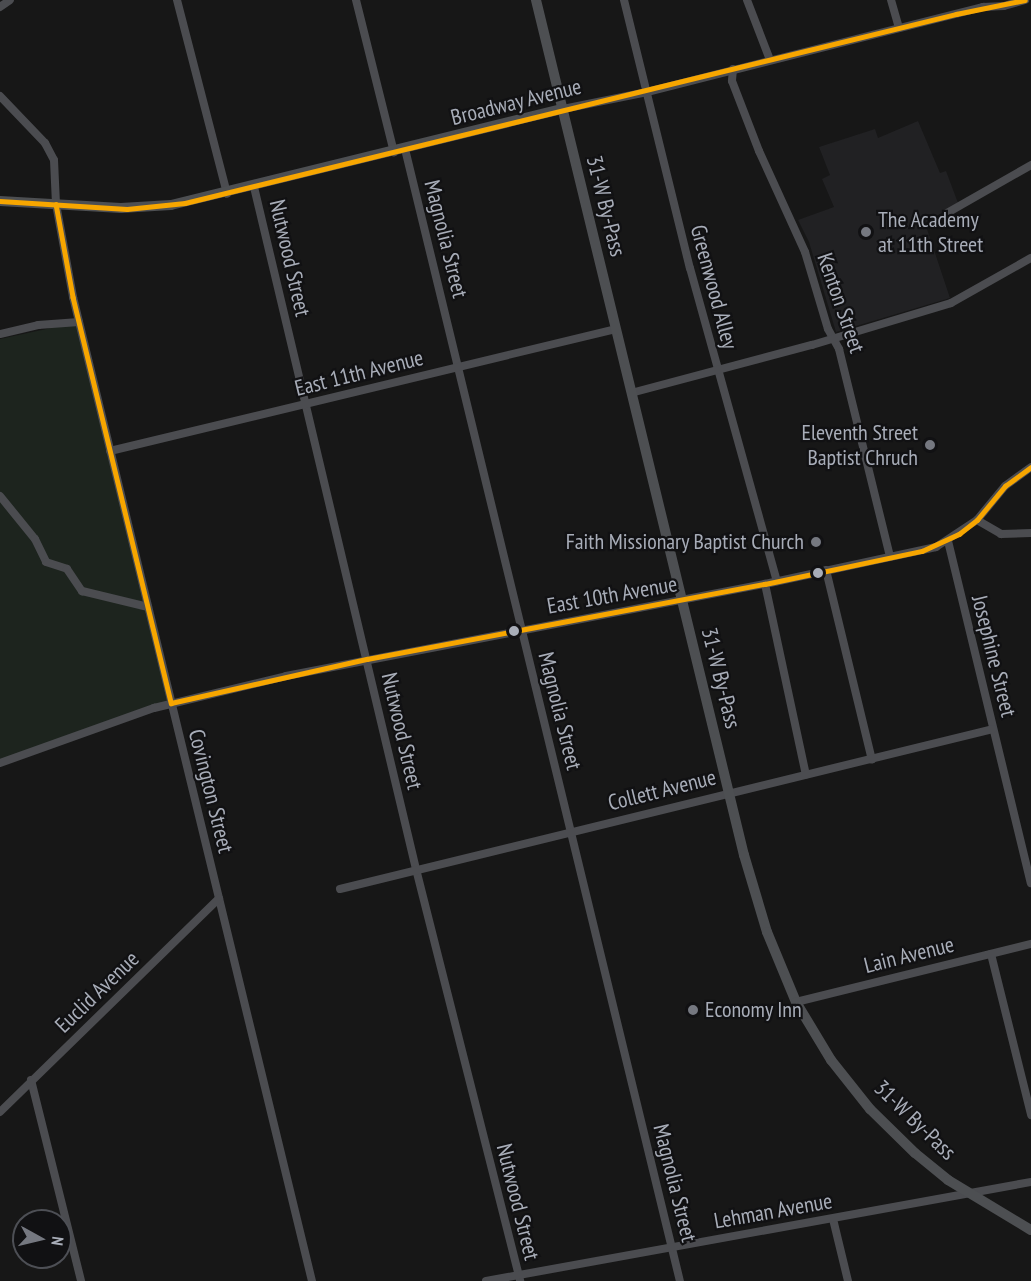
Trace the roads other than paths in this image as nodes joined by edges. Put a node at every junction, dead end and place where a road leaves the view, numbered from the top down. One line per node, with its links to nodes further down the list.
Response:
1 (10, 0): 10 (street)
2 (177, 0): 22 (street)
3 (356, 0): 19 (street)
4 (536, 0): 17 (main road, 31-W By-Pass)
5 (624, 0): 15 (street, Greenwood Alley)
6 (747, 0): 13 (street)
7 (891, 0): 12 (street)
8 (994, 0): 11 (street, Broadway Avenue)
9 (1025, 0): 11 (street, Broadway Avenue)
10 (0, 7)
11 (983, 7): 12 (street, Broadway Avenue)
12 (899, 28): 13 (street, Broadway Avenue)
13 (770, 60): 14 (street, Broadway Avenue)
14 (733, 69): 15 (street, Broadway Avenue); 30 (street, Kenton Street)
15 (647, 92): 17 (street, Broadway Avenue); 32 (street, Greenwood Alley)
16 (0, 96): 24 (street, Covington Street)
17 (563, 109): 18 (main road, Broadway Avenue); 28 (main road, 31-W By-Pass)
18 (405, 149): 19 (main road, Broadway Avenue); 31 (street, Magnolia Street)
19 (394, 152): 21 (main road, Broadway Avenue)
20 (1031, 165): 25 (street)
21 (254, 187): 22 (main road, Broadway Avenue); 34 (street, Nutwood Street)
22 (227, 194): 24 (main road, Broadway Avenue)
23 (0, 201): 24 (main road, Broadway Avenue)
24 (56, 204): 27 (street, Covington Street)
25 (947, 213)
26 (1031, 258): 30 (street)
27 (79, 322): 29 (street); 35 (street, Covington Street)
28 (616, 330): 31 (street, East 11th Avenue); 33 (main road, 31-W By-Pass)
29 (0, 334)
30 (833, 339): 32 (street); 41 (street, Kenton Street)
31 (458, 367): 34 (street, East 11th Avenue); 47 (street, Magnolia Street)
32 (718, 370): 33 (street); 43 (street, Greenwood Alley)
33 (631, 393): 45 (main road, 31-W By-Pass)
34 (306, 404): 35 (street, East 11th Avenue); 48 (street, Nutwood Street)
35 (110, 451): 46 (street, Covington Street)
36 (1031, 467): 38 (street, East 10th Avenue)
37 (0, 496): 46 (street)
38 (977, 520): 39 (street); 40 (street, East 10th Avenue)
39 (1031, 533)
40 (948, 541): 41 (street, East 10th Avenue); 50 (street, Josephine Street)
41 (890, 557): 42 (street, East 10th Avenue)
42 (826, 570): 43 (street, East 10th Avenue); 51 (street)
43 (777, 581): 44 (street, East 10th Avenue)
44 (765, 584): 45 (street, East 10th Avenue); 53 (street)
45 (681, 600): 47 (street, East 10th Avenue); 54 (main road, 31-W By-Pass)
46 (148, 607): 49 (street, Covington Street)
47 (521, 630): 48 (street, East 10th Avenue); 55 (street, Magnolia Street)
48 (367, 659): 49 (street, East 10th Avenue); 56 (street, Nutwood Street)
49 (171, 703): 52 (street, East 10th Avenue); 59 (street, Covington Street)
50 (993, 729): 51 (street, Collett Avenue); 57 (street, Josephine Street)
51 (872, 760): 53 (street, Collett Avenue)
52 (0, 763)
53 (806, 775): 54 (street, Collett Avenue)
54 (729, 792): 55 (street, Collett Avenue); 62 (main road, 31-W By-Pass)
55 (572, 831): 56 (street, Collett Avenue); 70 (street, Magnolia Street)
56 (416, 869): 58 (street, Collett Avenue); 71 (street, Nutwood Street)
57 (1031, 884)
58 (340, 889)
59 (219, 898): 63 (street, Euclid Avenue); 73 (street, Covington Street)
60 (1031, 944): 61 (street, Lain Avenue)
61 (990, 954): 62 (street, Lain Avenue); 65 (street)
62 (796, 1002): 67 (main road, 31-W By-Pass)
63 (31, 1080): 64 (street, Euclid Avenue); 72 (street)
64 (0, 1112)
65 (1031, 1115)
66 (1031, 1182): 67 (street, Lehman Avenue)
67 (969, 1194): 68 (street, Lehman Avenue); 69 (main road, 31-W By-Pass)
68 (833, 1220): 70 (street, Lehman Avenue); 76 (street)
69 (1031, 1230)
70 (672, 1247): 71 (street, Lehman Avenue); 75 (street, Magnolia Street)
71 (519, 1278): 74 (street, Lehman Avenue)
72 (81, 1281)
73 (312, 1281)
74 (486, 1281)
75 (680, 1281)
76 (848, 1281)

